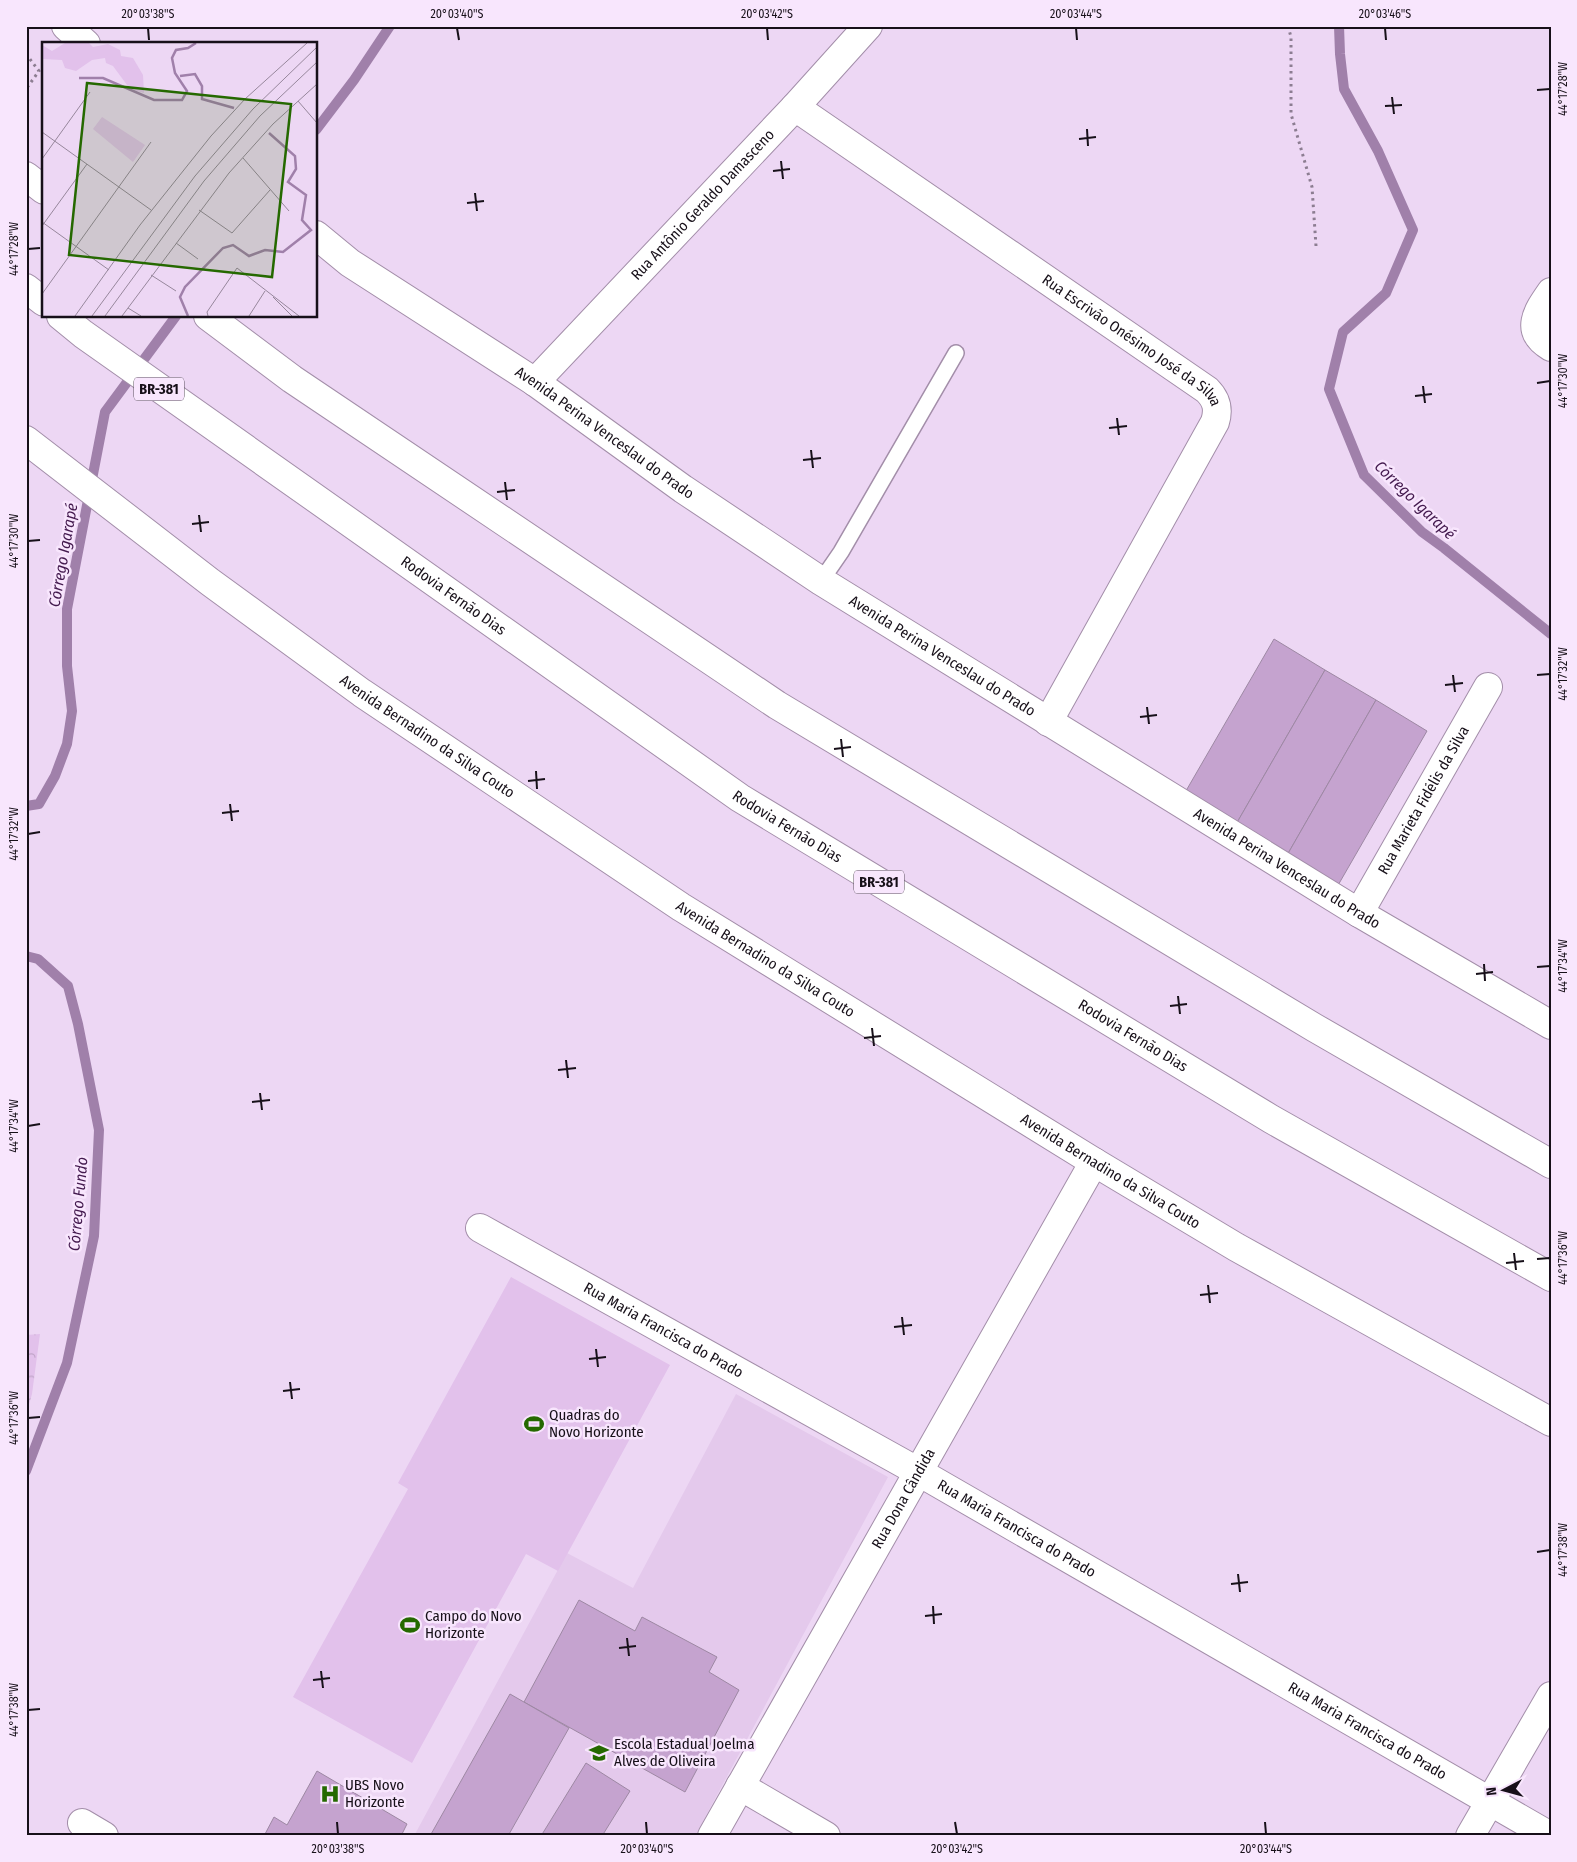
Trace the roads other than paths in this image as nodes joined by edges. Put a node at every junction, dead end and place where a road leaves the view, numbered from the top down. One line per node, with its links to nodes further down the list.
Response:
1 (66, 26): 3 (main road)
2 (868, 26): 4 (main road, Rua Antônio Geraldo Damasceno)
3 (84, 42)
4 (795, 107): 15 (main road, Rua Antônio Geraldo Damasceno); 19 (main road, Rua Escrivão Onésimo José da Silva)
5 (26, 176): 6 (main road)
6 (42, 188)
7 (318, 237): 15 (main road, Avenida Perina Venceslau do Prado)
8 (26, 288): 10 (main road)
9 (1551, 292): 13 (main road)
10 (42, 300)
11 (63, 318): 25 (main road, Rodovia Fernão Dias / BR-381)
12 (211, 318): 23 (main road)
13 (1543, 338)
14 (956, 353): 17 (lane)
15 (535, 382): 17 (main road, Avenida Perina Venceslau do Prado)
16 (26, 440): 22 (main road, Avenida Bernadino da Silva Couto)
17 (821, 581): 19 (main road, Avenida Perina Venceslau do Prado)
18 (1488, 687): 20 (main road, Rua Marieta Fidélis da Silva)
19 (1048, 722): 20 (main road, Avenida Perina Venceslau do Prado)
20 (1359, 913): 21 (main road, Avenida Perina Venceslau do Prado)
21 (1551, 1025)
22 (1094, 1162): 26 (main road, Avenida Bernadino da Silva Couto); 27 (main road, Rua Dona Cândida)
23 (1551, 1164)
24 (480, 1228): 27 (main road, Rua Maria Francisca do Prado)
25 (1551, 1277)
26 (1551, 1422)
27 (918, 1471): 29 (main road, Rua Dona Cândida); 30 (main road, Rua Maria Francisca do Prado)
28 (1551, 1696): 30 (main road)
29 (740, 1786): 31 (main road, Rua Dona Cândida); 32 (main road)
30 (1490, 1802): 33 (main road); 34 (main road, Rua Maria Francisca do Prado)
31 (712, 1836)
32 (826, 1836)
33 (1470, 1836)
34 (1550, 1836)

